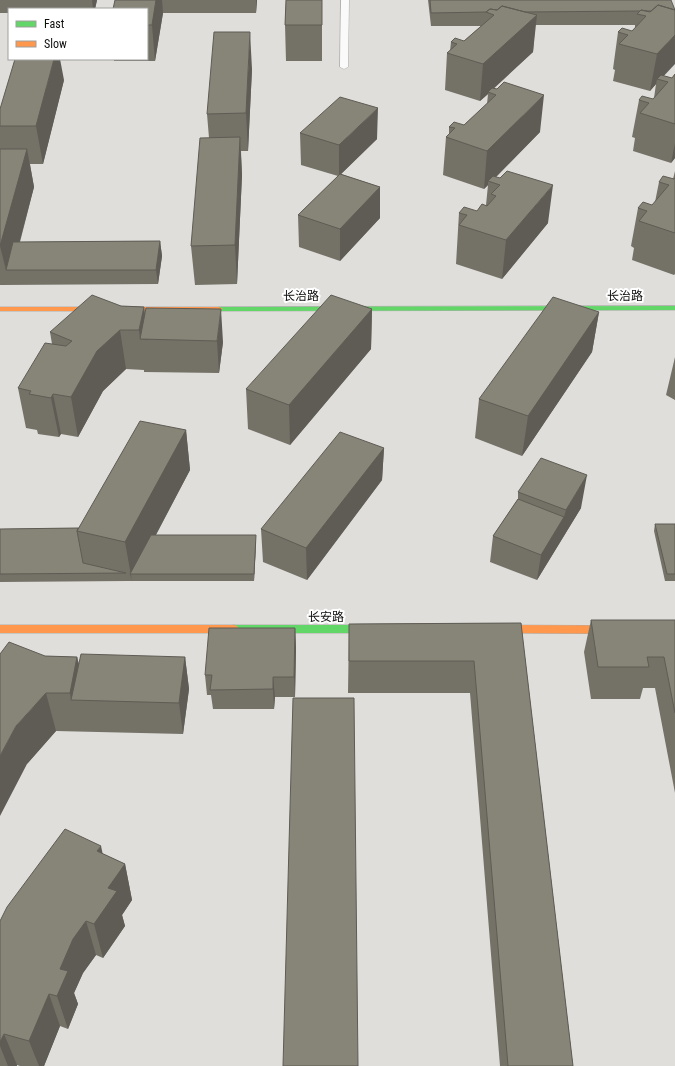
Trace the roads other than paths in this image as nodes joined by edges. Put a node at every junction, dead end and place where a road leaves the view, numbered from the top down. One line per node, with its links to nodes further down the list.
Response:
1 (345, 0): 2 (lane)
2 (344, 68)
3 (675, 308): 4 (street, 长治路)
4 (0, 309)
5 (0, 629): 6 (street, 长安路)
6 (388, 629)
7 (483, 629): 8 (street)
8 (675, 630)

